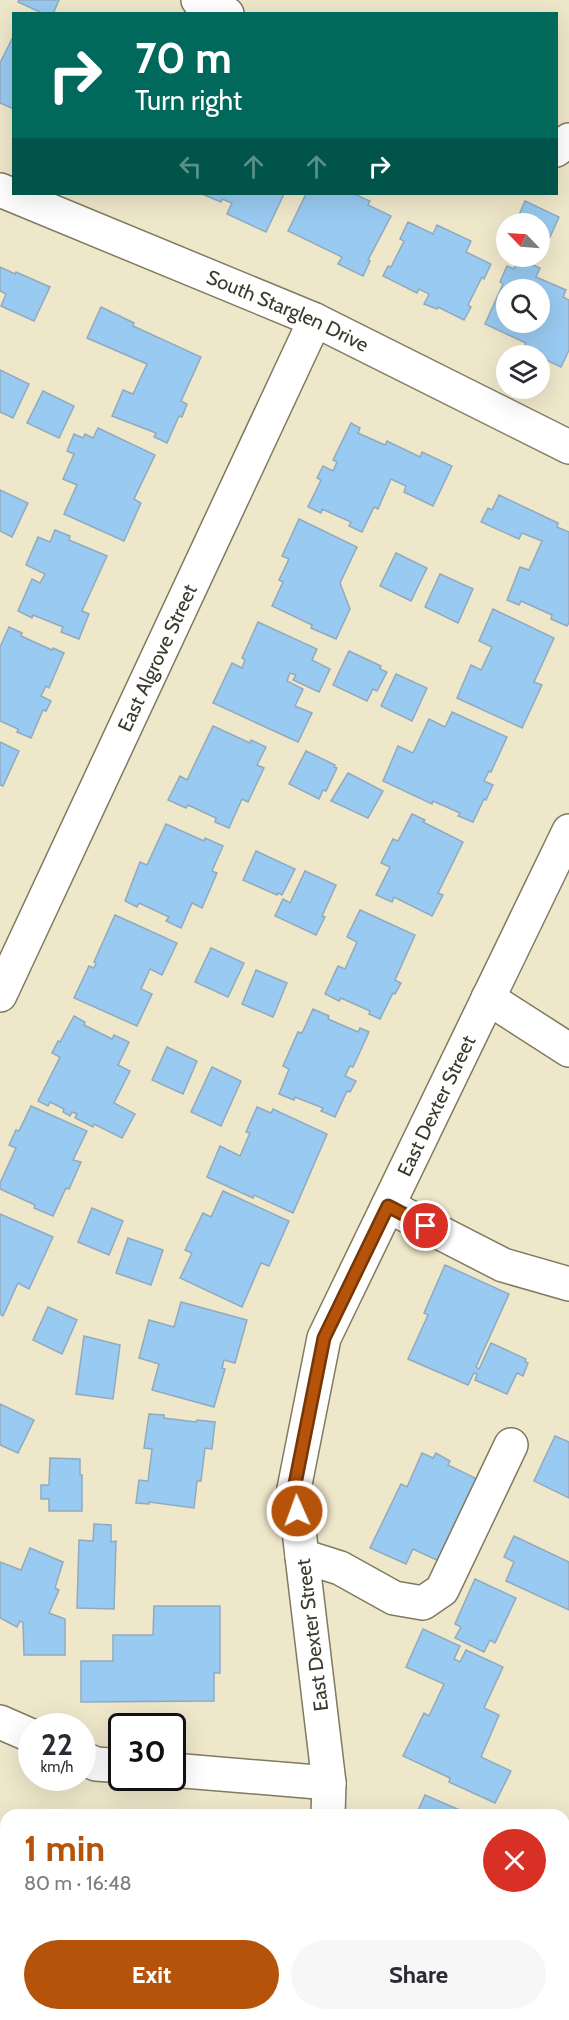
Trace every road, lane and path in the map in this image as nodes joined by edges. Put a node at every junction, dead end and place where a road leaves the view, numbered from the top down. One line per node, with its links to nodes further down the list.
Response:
1 (198, 0): 2 (street)
2 (223, 12)
3 (12, 195): 4 (street, South Starglen Drive)
4 (315, 320): 5 (street, South Starglen Drive); 7 (street, East Algrove Street)
5 (569, 447)
6 (569, 831): 8 (street, East Dexter Street)
7 (0, 995)
8 (488, 999): 9 (street); 10 (street, East Dexter Street)
9 (569, 1050)
10 (388, 1206): 11 (street); 13 (street, East Dexter Street)
11 (569, 1284)
12 (511, 1445): 13 (street)
13 (302, 1556): 17 (street, East Dexter Street)
14 (0, 1722): 15 (street)
15 (18, 1730)
16 (186, 1773): 17 (street)
17 (329, 1799)

